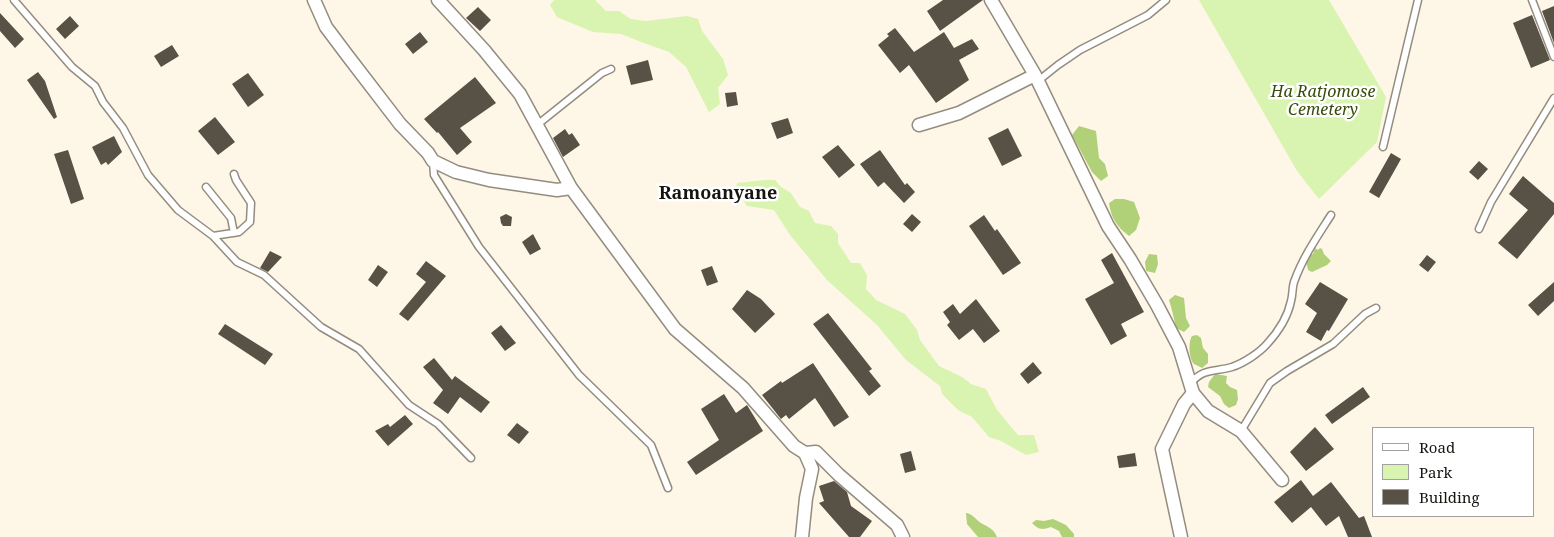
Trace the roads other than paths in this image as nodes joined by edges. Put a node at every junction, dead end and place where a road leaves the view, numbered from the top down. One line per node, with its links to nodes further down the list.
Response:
1 (14, 0): 22 (lane)
2 (314, 0): 15 (street)
3 (438, 0): 12 (street)
4 (991, 0): 10 (street)
5 (1166, 0): 10 (lane)
6 (1418, 0): 14 (lane)
7 (1532, 0): 8 (lane)
8 (1554, 58)
9 (611, 68): 12 (lane)
10 (1037, 78): 13 (street); 24 (street)
11 (1554, 98): 20 (lane)
12 (537, 125): 18 (street)
13 (919, 126)
14 (1383, 147)
15 (433, 161): 18 (street); 29 (lane)
16 (234, 174): 21 (lane)
17 (206, 187): 21 (lane)
18 (571, 188): 26 (street)
19 (1331, 215): 24 (lane)
20 (1479, 229)
21 (234, 232): 22 (lane)
22 (213, 236): 27 (lane)
23 (1376, 308): 25 (lane)
24 (1191, 389): 25 (street); 32 (street)
25 (1241, 431): 28 (street)
26 (805, 453): 30 (street); 31 (street)
27 (470, 458)
28 (1282, 480)
29 (668, 488)
30 (802, 537)
31 (903, 537)
32 (1181, 537)

